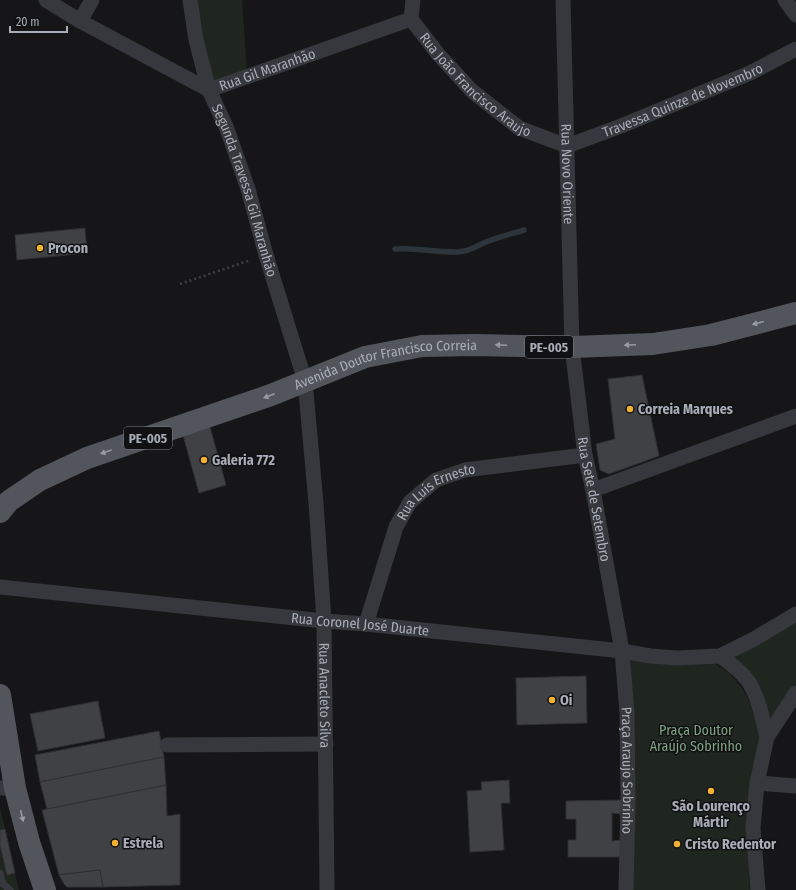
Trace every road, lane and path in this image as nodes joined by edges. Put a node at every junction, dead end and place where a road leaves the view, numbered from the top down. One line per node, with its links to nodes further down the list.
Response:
1 (46, 0): 9 (street, Rua Gil Maranhão)
2 (92, 0): 9 (street)
3 (190, 0): 11 (street, Segunda Travessa Gil Maranhão)
4 (413, 0): 8 (street, Rua João Francisco Araujo)
5 (563, 0): 12 (street, Rua Novo Oriente)
6 (785, 0): 7 (street)
7 (796, 16)
8 (412, 18): 11 (street, Rua Gil Maranhão); 12 (street, Rua João Francisco Araujo)
9 (80, 21): 11 (street, Rua Gil Maranhão)
10 (796, 48): 12 (street, Travessa Quinze de Novembro)
11 (209, 90): 13 (street, Segunda Travessa Gil Maranhão)
12 (567, 146): 16 (street, Rua Novo Oriente)
13 (266, 255): 14 (path); 17 (street, Segunda Travessa Gil Maranhão)
14 (180, 284)
15 (796, 313): 16 (main road, Avenida Doutor Francisco Correia / PE-005, one-way to 16)
16 (572, 347): 17 (main road, Avenida Doutor Francisco Correia / PE-005, one-way to 17); 19 (street, Rua Sete de Setembro)
17 (305, 380): 21 (main road, Avenida Doutor Francisco Correia / PE-005, one-way to 21); 24 (street, Rua Anacleto Silva)
18 (796, 416): 20 (street)
19 (585, 454): 20 (street, Rua Sete de Setembro); 25 (street, Rua Luís Ernesto)
20 (593, 490): 26 (street, Rua Sete de Setembro)
21 (0, 512)
22 (0, 587): 24 (street, Rua Coronel José Duarte)
23 (796, 614): 27 (street)
24 (324, 621): 25 (street, Rua Coronel José Duarte); 32 (street, Rua Anacleto Silva)
25 (366, 624): 26 (street, Rua Coronel José Duarte)
26 (622, 650): 27 (street, Rua Coronel José Duarte); 41 (street, Praça Araujo Sobrinho)
27 (720, 656): 30 (street)
28 (796, 693): 30 (street)
29 (0, 695): 31 (main road)
30 (767, 737): 34 (street)
31 (3, 742): 36 (main road)
32 (326, 744): 33 (street); 40 (street, Rua Anacleto Silva)
33 (167, 745)
34 (757, 784): 35 (street); 42 (street)
35 (796, 786)
36 (8, 788): 39 (main road, one-way to 39)
37 (0, 873): 38 (lane)
38 (10, 890)
39 (45, 890)
40 (328, 890)
41 (626, 890)
42 (758, 890)

